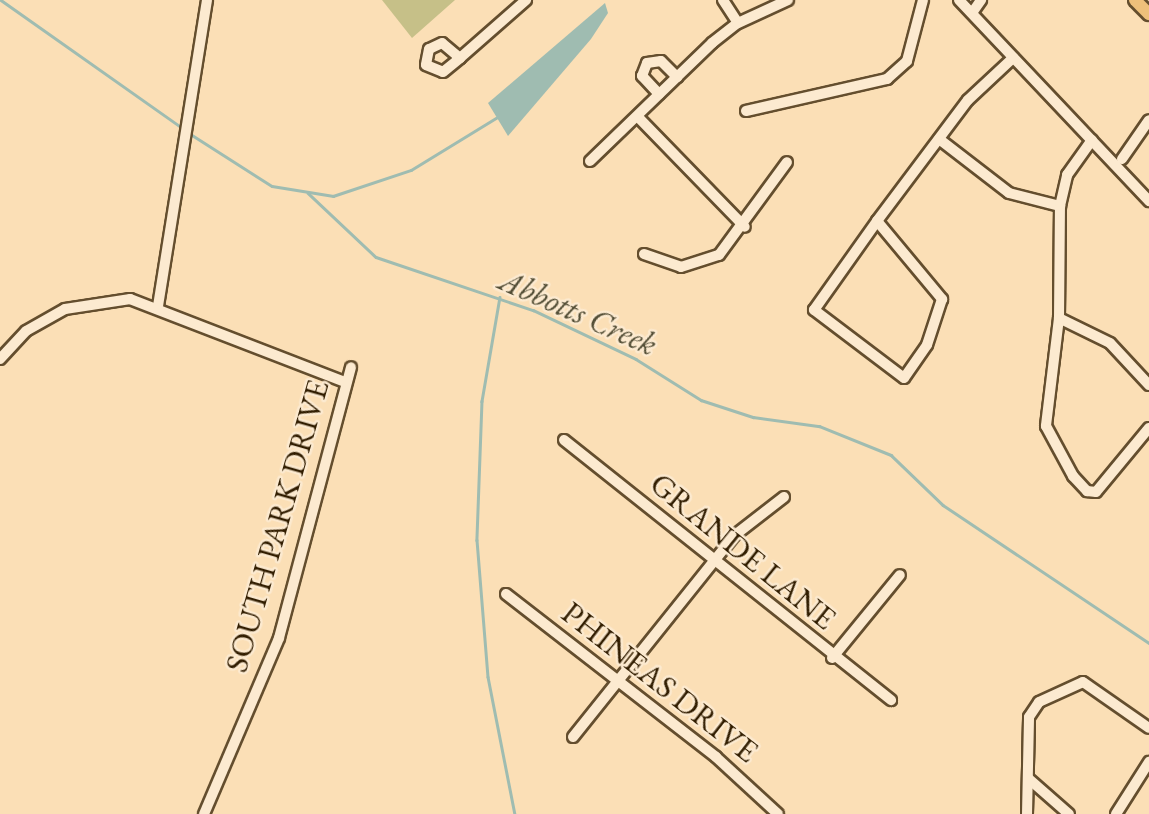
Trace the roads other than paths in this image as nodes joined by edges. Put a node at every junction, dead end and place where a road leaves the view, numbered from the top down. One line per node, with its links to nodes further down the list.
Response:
1 (207, 0): 29 (street)
2 (526, 0): 12 (street)
3 (723, 0): 11 (street)
4 (788, 0): 11 (street)
5 (923, 0): 16 (street)
6 (959, 0): 9 (street)
7 (981, 0): 9 (street)
8 (1135, 0): 10 (main road)
9 (972, 13): 13 (street)
10 (1149, 14)
11 (737, 23): 14 (street)
12 (460, 58)
13 (1013, 58): 19 (street); 20 (street)
14 (677, 77): 15 (street); 15 (street)
15 (659, 94): 17 (street)
16 (746, 111)
17 (638, 117): 22 (street); 27 (street)
18 (1149, 120): 21 (street)
19 (939, 139): 25 (street); 26 (street)
20 (1092, 140): 24 (street); 25 (street)
21 (1122, 159)
22 (590, 161)
23 (787, 162): 27 (street)
24 (1149, 201)
25 (1060, 206): 30 (street)
26 (877, 221): 26 (street)
27 (744, 227): 28 (street)
28 (644, 254)
29 (158, 306): 31 (street); 33 (street)
30 (1059, 318): 34 (street); 35 (street)
31 (0, 359)
32 (351, 367): 33 (street, SOUTH PARK DRIVE)
33 (345, 382): 48 (street, SOUTH PARK DRIVE)
34 (1149, 385)
35 (1149, 428)
36 (564, 439): 38 (street, GRANDE LANE)
37 (784, 497): 38 (street)
38 (712, 562): 41 (street, GRANDE LANE); 42 (street)
39 (900, 575): 41 (street)
40 (506, 594): 42 (street, PHINEAS DRIVE)
41 (832, 657): 43 (street, GRANDE LANE)
42 (620, 682): 45 (street); 49 (street, PHINEAS DRIVE)
43 (891, 700)
44 (1149, 727): 47 (street)
45 (573, 737)
46 (1149, 762): 52 (street)
47 (1029, 779): 50 (street); 51 (street)
48 (204, 814)
49 (778, 814)
50 (1027, 814)
51 (1069, 814)
52 (1116, 814)

